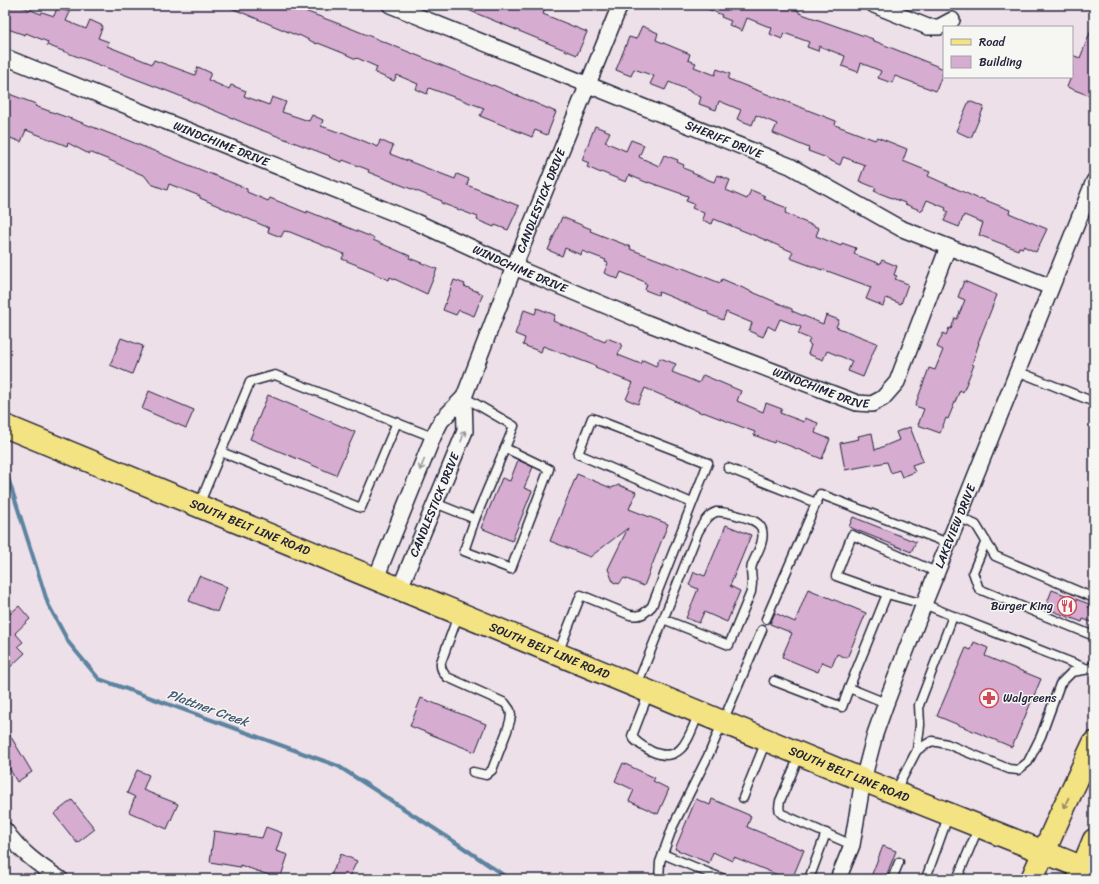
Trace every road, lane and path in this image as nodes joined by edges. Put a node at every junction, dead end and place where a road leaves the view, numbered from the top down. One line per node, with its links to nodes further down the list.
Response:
1 (390, 5): 6 (street, SHERIFF DRIVE)
2 (620, 5): 6 (street, CANDLESTICK DRIVE)
3 (874, 5): 4 (street)
4 (952, 20)
5 (5, 57): 9 (street, WINDCHIME DRIVE)
6 (587, 84): 8 (street, SHERIFF DRIVE); 9 (street, CANDLESTICK DRIVE)
7 (1094, 181): 10 (street, LAKEVIEW DRIVE)
8 (948, 247): 9 (street, WINDCHIME DRIVE); 10 (street, SHERIFF DRIVE)
9 (514, 267): 12 (street, CANDLESTICK DRIVE)
10 (1051, 287): 11 (street, LAKEVIEW DRIVE)
11 (1017, 371): 13 (lane); 24 (street, LAKEVIEW DRIVE)
12 (464, 397): 16 (street, CANDLESTICK DRIVE); 17 (lane); 21 (street, CANDLESTICK DRIVE, one-way to 12)
13 (1094, 402)
14 (397, 422): 16 (lane); 18 (lane); 18 (lane)
15 (5, 426): 23 (main road, SOUTH BELT LINE ROAD)
16 (433, 437): 29 (street, CANDLESTICK DRIVE, one-way to 29)
17 (505, 448): 25 (lane); 25 (lane)
18 (221, 452): 23 (lane)
19 (728, 468): 20 (lane)
20 (816, 503): 27 (lane); 37 (lane)
21 (435, 504): 25 (lane); 30 (street, CANDLESTICK DRIVE)
22 (692, 504): 22 (lane); 40 (lane)
23 (199, 506): 29 (main road, SOUTH BELT LINE ROAD)
24 (958, 517): 26 (lane); 27 (street, LAKEVIEW DRIVE)
25 (476, 519)
26 (986, 541): 32 (lane); 39 (lane)
27 (948, 543): 28 (street, LAKEVIEW DRIVE)
28 (936, 572): 31 (lane); 33 (street, LAKEVIEW DRIVE)
29 (376, 578): 30 (main road, SOUTH BELT LINE ROAD)
30 (400, 588): 34 (main road, SOUTH BELT LINE ROAD)
31 (887, 594): 33 (lane); 43 (lane)
32 (1094, 598)
33 (924, 604): 35 (lane); 45 (street, LAKEVIEW DRIVE)
34 (459, 613): 40 (main road, SOUTH BELT LINE ROAD); 52 (lane)
35 (953, 616): 41 (lane); 50 (lane)
36 (663, 619): 36 (lane); 44 (lane)
37 (766, 619)
38 (762, 630): 47 (lane)
39 (1094, 636)
40 (557, 653): 44 (main road, SOUTH BELT LINE ROAD)
41 (1093, 668): 50 (lane)
42 (774, 680): 43 (lane)
43 (849, 688): 45 (lane)
44 (643, 689): 46 (main road, SOUTH BELT LINE ROAD); 46 (lane)
45 (886, 703): 53 (street, LAKEVIEW DRIVE)
46 (699, 712): 47 (main road, SOUTH BELT LINE ROAD)
47 (722, 721): 48 (main road, SOUTH BELT LINE ROAD); 63 (lane)
48 (767, 740): 51 (main road, SOUTH BELT LINE ROAD); 55 (lane)
49 (1094, 743): 62 (main road, one-way to 62)
50 (917, 750): 54 (lane)
51 (800, 754): 53 (main road, SOUTH BELT LINE ROAD); 59 (lane)
52 (473, 772)
53 (863, 780): 54 (main road, SOUTH BELT LINE ROAD); 61 (street, LAKEVIEW DRIVE)
54 (895, 792): 56 (main road, SOUTH BELT LINE ROAD)
55 (743, 798)
56 (949, 814): 57 (main road, SOUTH BELT LINE ROAD); 73 (lane)
57 (979, 826): 62 (main road, SOUTH BELT LINE ROAD); 74 (lane)
58 (5, 830): 67 (street)
59 (826, 833): 61 (lane); 70 (lane)
60 (1094, 840): 65 (main road)
61 (852, 845): 71 (street, LAKEVIEW DRIVE)
62 (1043, 852): 65 (main road, SOUTH BELT LINE ROAD); 75 (main road)
63 (663, 854): 66 (lane); 68 (lane)
64 (899, 862): 72 (lane)
65 (1085, 873)
66 (715, 877): 69 (lane)
67 (60, 879)
68 (659, 879)
69 (724, 879)
70 (809, 879)
71 (838, 879)
72 (892, 879)
73 (927, 879)
74 (957, 879)
75 (1032, 879)

